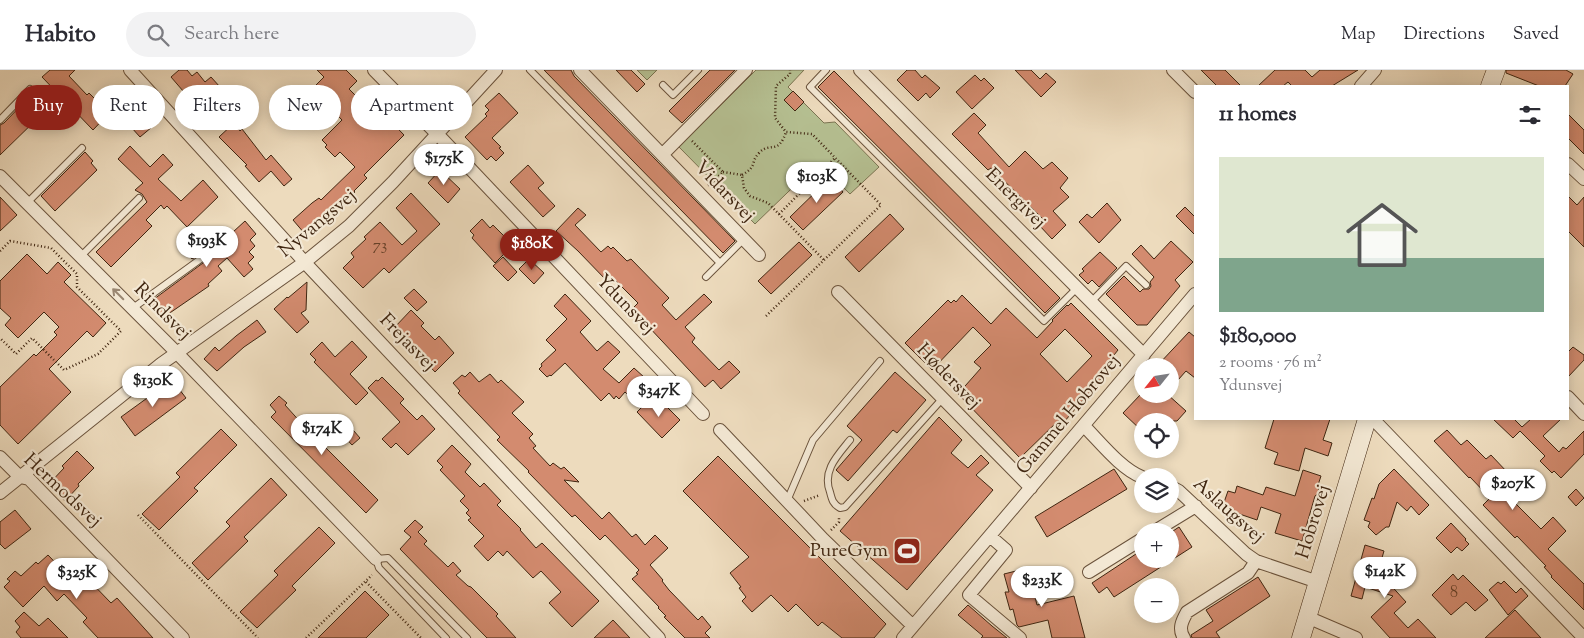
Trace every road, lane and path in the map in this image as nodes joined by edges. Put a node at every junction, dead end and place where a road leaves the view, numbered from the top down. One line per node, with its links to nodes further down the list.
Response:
1 (130, 70): 41 (street, Frejasvej)
2 (374, 70): 22 (street, Ydunsvej)
3 (496, 70): 22 (street, Nyvangsvej)
4 (530, 70): 42 (lane)
5 (580, 70): 24 (street, Vidarsvej)
6 (698, 70): 14 (lane)
7 (746, 70): 21 (street)
8 (790, 70): 20 (path)
9 (826, 70): 45 (lane)
10 (860, 70): 45 (street, Energivej)
11 (1173, 70): 17 (street)
12 (1375, 70): 15 (street)
13 (1496, 70): 16 (street)
14 (663, 85)
15 (1362, 85)
16 (1490, 85)
17 (1194, 91)
18 (15, 104): 19 (lane)
19 (0, 120)
20 (786, 132): 25 (path); 28 (path)
21 (684, 133): 24 (street); 27 (path)
22 (437, 134): 41 (street, Nyvangsvej); 57 (street, Ydunsvej)
23 (82, 148): 33 (lane)
24 (662, 155): 31 (street, Vidarsvej)
25 (835, 158): 34 (path); 40 (path)
26 (1569, 165): 30 (street)
27 (723, 172): 28 (path); 31 (path)
28 (742, 175): 34 (path)
29 (0, 176): 33 (street, Rindsvej)
30 (1584, 179)
31 (700, 194): 35 (street, Vidarsvej)
32 (139, 198): 38 (lane)
33 (27, 203): 38 (street, Rindsvej)
34 (779, 214): 40 (path)
35 (743, 240): 37 (street, Vidarsvej); 42 (lane)
36 (0, 251): 51 (path)
37 (759, 255)
38 (81, 256): 49 (street, Rindsvej, one-way to 38)
39 (202, 258): 49 (lane)
40 (824, 260): 50 (path)
41 (305, 262): 52 (street, Nyvangsvej); 92 (street, Frejasvej)
42 (720, 263): 43 (lane)
43 (706, 277)
44 (1146, 285): 48 (lane)
45 (1077, 288): 48 (street, Energivej)
46 (838, 292): 55 (street, Hødersvej)
47 (1194, 295): 53 (street, Gammel Hobrovej)
48 (1091, 302): 53 (street, Energivej)
49 (133, 308): 52 (street, Rindsvej)
50 (766, 316)
51 (0, 338)
52 (177, 353): 66 (street, Nyvangsvej); 80 (street, Rindsvej)
53 (1144, 355): 61 (street, Gammel Hobrovej)
54 (880, 361): 71 (lane)
55 (942, 398): 67 (street, Hødersvej); 73 (lane)
56 (1569, 398): 58 (street)
57 (703, 414)
58 (1584, 414)
59 (1367, 420): 83 (street, Hobrovej)
60 (1374, 420): 98 (street)
61 (1084, 426): 65 (street); 67 (street, Gammel Hobrovej)
62 (720, 430): 71 (street)
63 (850, 440): 69 (lane)
64 (0, 457): 66 (street, Hermodsvej)
65 (1134, 473)
66 (20, 477): 70 (street, Nyvangsvej); 86 (street, Hermodsvej)
67 (1032, 488): 76 (street, Gammel Hobrovej)
68 (1179, 491): 72 (street, Aslaugsvej)
69 (830, 492): 71 (path); 73 (lane)
70 (0, 493)
71 (789, 503): 77 (street)
72 (1196, 506): 75 (street); 79 (street, Aslaugsvej)
73 (840, 508): 77 (path)
74 (138, 515): 87 (path)
75 (1168, 523)
76 (991, 537): 85 (street, Gammel Hobrovej); 94 (street)
77 (823, 539): 85 (street)
78 (1134, 544): 81 (street)
79 (1256, 561): 83 (street, Aslaugsvej); 95 (street)
80 (378, 564): 82 (path); 90 (lane); 91 (lane, Rindsvej)
81 (1089, 572)
82 (366, 582): 88 (path); 89 (path)
83 (1318, 582): 84 (street, Hobrovej)
84 (1307, 618): 96 (street, Hobrovej); 97 (street)
85 (914, 626): 93 (street, Gammel Hobrovej)
86 (183, 638)
87 (258, 638)
88 (306, 638)
89 (421, 638)
90 (446, 638)
91 (467, 638)
92 (660, 638)
93 (903, 638)
94 (1020, 638)
95 (1184, 638)
96 (1301, 638)
97 (1356, 638)
98 (1584, 638)

